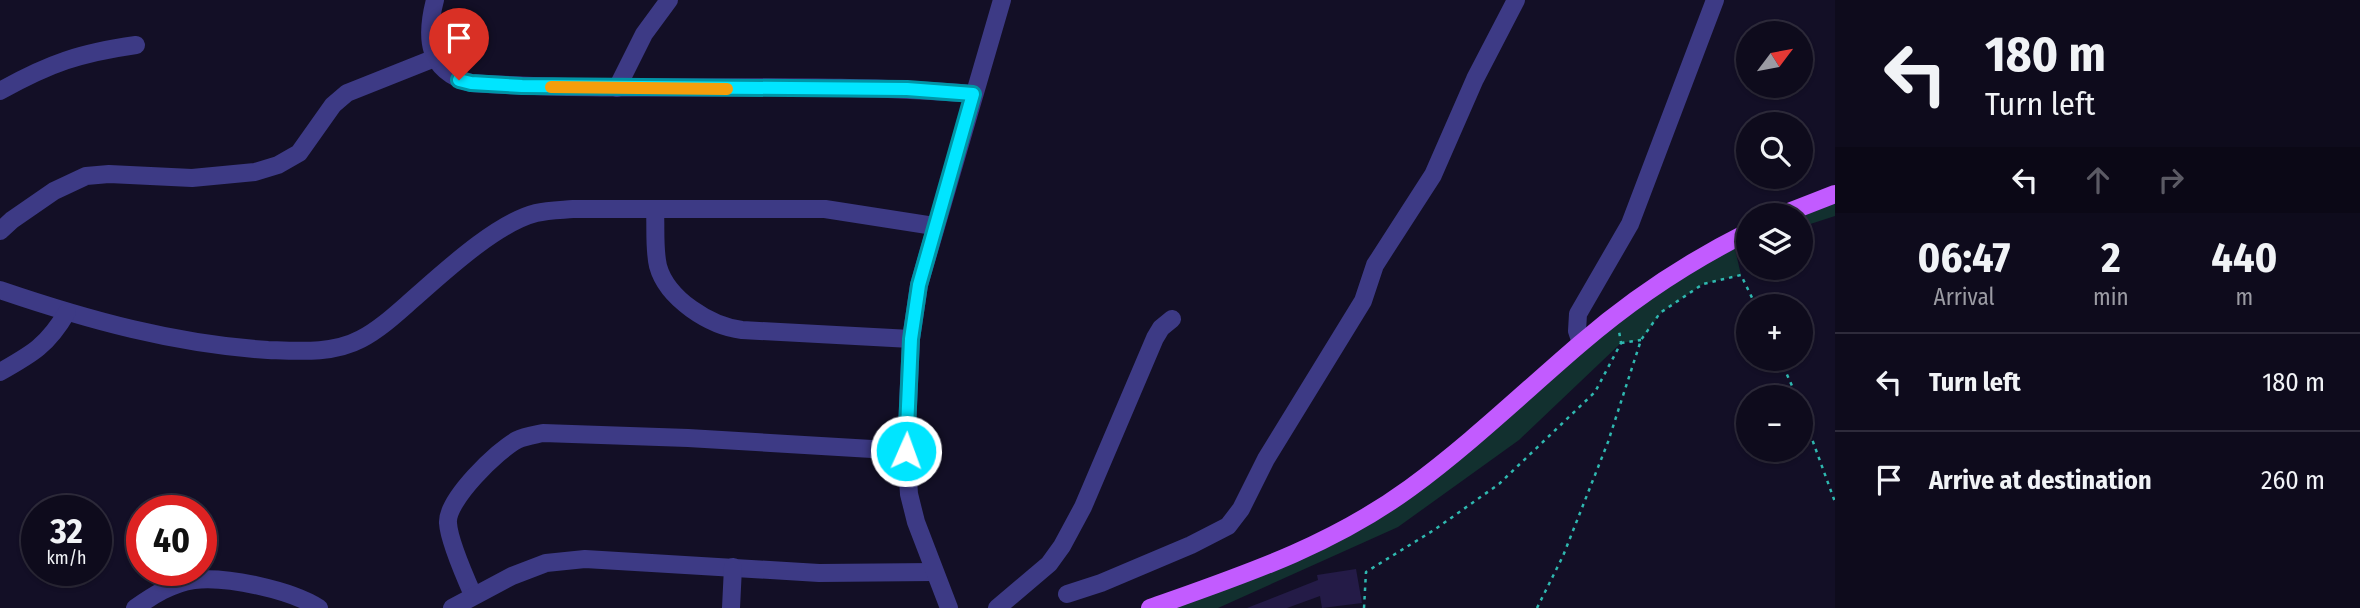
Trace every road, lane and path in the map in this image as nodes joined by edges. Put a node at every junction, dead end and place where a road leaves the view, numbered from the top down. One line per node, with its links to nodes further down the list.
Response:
1 (435, 0): 7 (street)
2 (669, 0): 8 (street)
3 (1002, 0): 10 (street)
4 (1516, 0): 32 (street)
5 (1715, 0): 24 (street)
6 (136, 45): 9 (street)
7 (435, 58): 8 (street); 15 (street)
8 (617, 88): 10 (street)
9 (0, 90)
10 (973, 94): 14 (street)
11 (1835, 194): 12 (main road)
12 (1812, 203)
13 (655, 210): 14 (street); 19 (street); 22 (street)
14 (934, 226): 22 (street)
15 (0, 231)
16 (1736, 239): 20 (main road)
17 (0, 290): 19 (street)
18 (1750, 294): 23 (path)
19 (66, 312): 26 (street)
20 (1616, 315): 24 (main road); 25 (path)
21 (1172, 319): 39 (street)
22 (911, 339): 28 (street)
23 (1641, 340): 25 (path); 42 (path)
24 (1581, 343): 40 (main road)
25 (1621, 343): 41 (path)
26 (0, 372)
27 (1813, 441): 29 (path)
28 (906, 451): 31 (street); 33 (street)
29 (1835, 502)
30 (733, 567): 31 (street); 33 (street); 37 (street)
31 (934, 572): 38 (street)
32 (1067, 594)
33 (473, 595): 36 (street)
34 (135, 608): 35 (street)
35 (319, 608)
36 (452, 608)
37 (731, 608)
38 (949, 608)
39 (998, 608)
40 (1150, 608)
41 (1364, 608)
42 (1537, 608)

